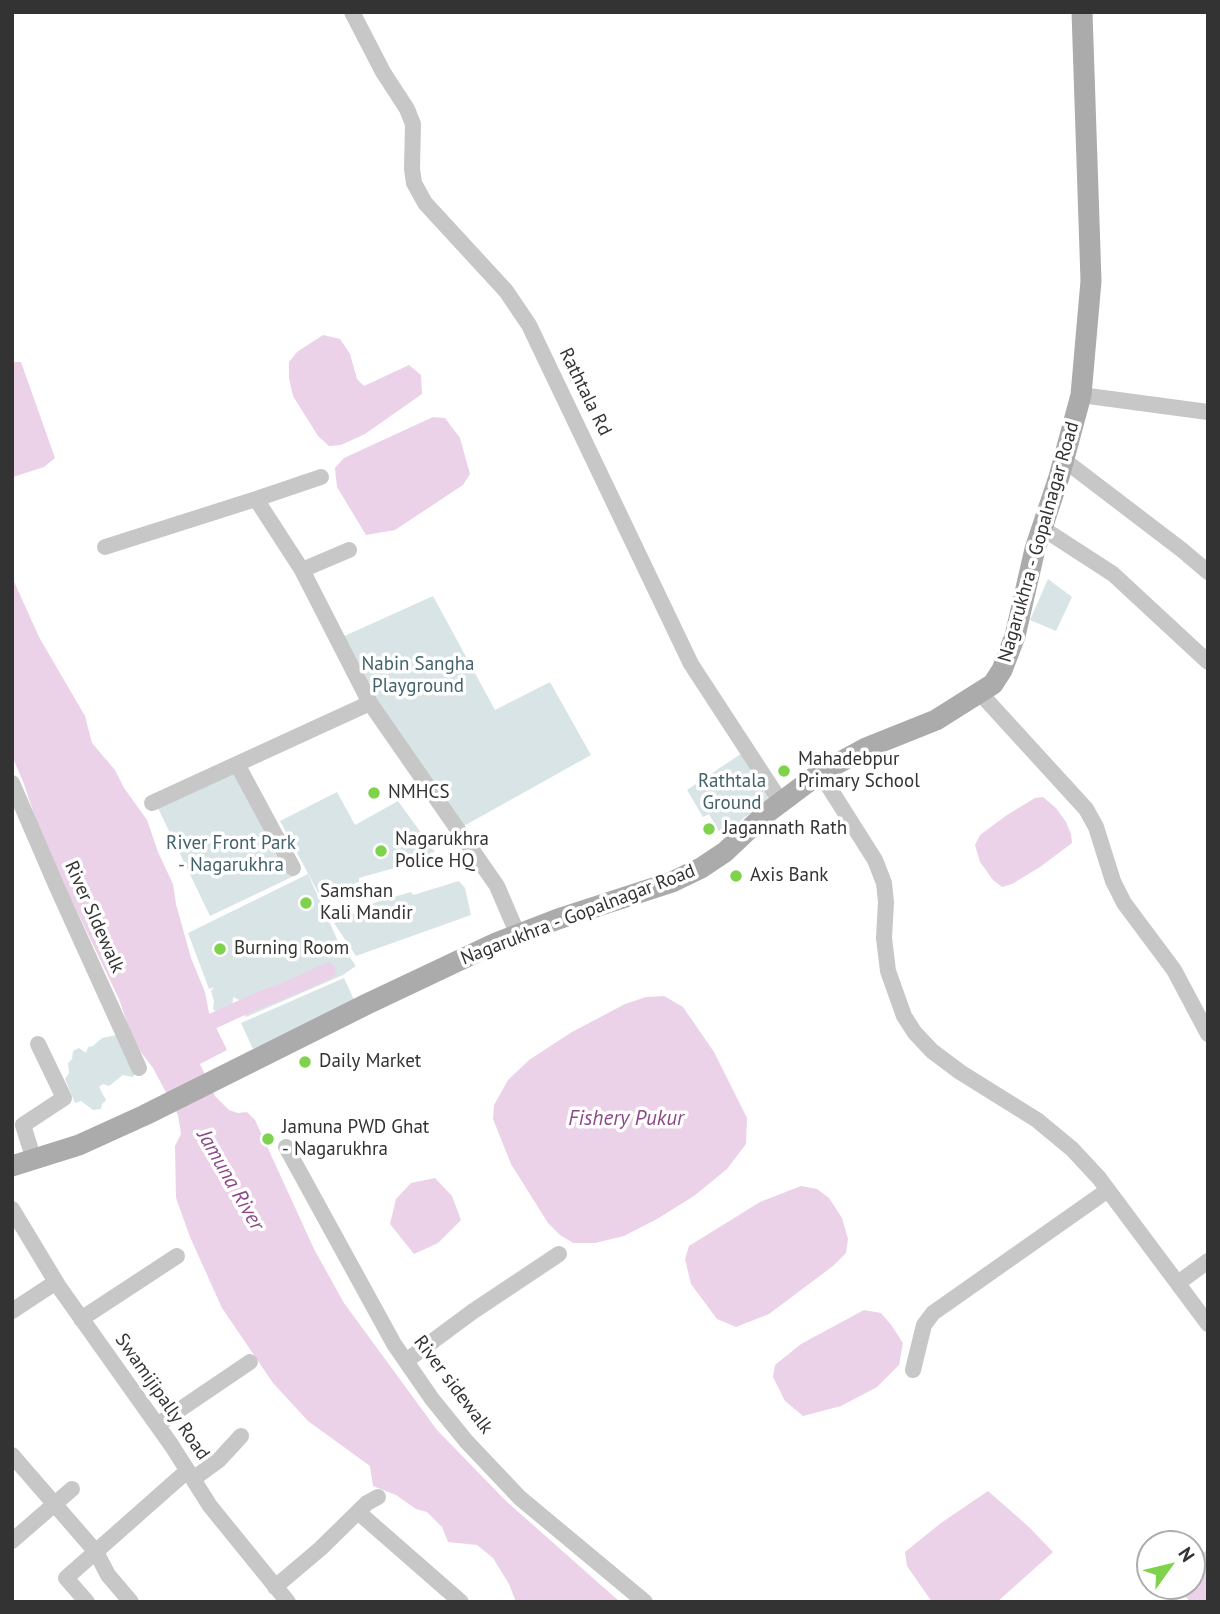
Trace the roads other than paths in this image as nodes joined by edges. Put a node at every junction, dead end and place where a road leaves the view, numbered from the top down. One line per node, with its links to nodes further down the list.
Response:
1 (352, 12): 19 (street, Rathtala Rd)
2 (1086, 16): 3 (main road, Nagarukhra - Gopalnagar Road)
3 (1081, 395): 4 (street); 5 (main road, Nagarukhra - Gopalnagar Road)
4 (1208, 412)
5 (1064, 460): 8 (main road, Nagarukhra - Gopalnagar Road); 12 (street)
6 (321, 477): 7 (street)
7 (256, 499): 9 (street); 11 (street)
8 (1042, 528): 13 (street); 14 (main road, Nagarukhra - Gopalnagar Road)
9 (105, 547)
10 (349, 550): 11 (street)
11 (302, 570): 15 (street)
12 (1208, 572)
13 (1208, 662)
14 (980, 693): 17 (main road, Nagarukhra - Gopalnagar Road); 23 (street)
15 (370, 703): 16 (street); 22 (street)
16 (237, 764): 20 (street); 21 (street)
17 (820, 773): 19 (main road, Nagarukhra - Gopalnagar Road); 29 (street)
18 (12, 783): 25 (street, River SIdewalk)
19 (781, 802): 22 (main road, Nagarukhra - Gopalnagar Road)
20 (152, 803)
21 (293, 868)
22 (518, 934): 27 (main road, Nagarukhra - Gopalnagar Road)
23 (1208, 1034)
24 (37, 1044): 27 (street)
25 (139, 1068)
26 (286, 1147): 39 (street, River sidewalk)
27 (34, 1160): 28 (main road, Nagarukhra - Gopalnagar Road)
28 (12, 1166)
29 (1108, 1190): 35 (street); 41 (street)
30 (12, 1209): 34 (street, Swamijipally Road)
31 (559, 1254): 39 (street)
32 (177, 1256): 37 (street)
33 (1208, 1261): 35 (street)
34 (56, 1282): 36 (street); 37 (street, Swamijipally Road)
35 (1178, 1283): 38 (street)
36 (12, 1311)
37 (81, 1319): 42 (street, Swamijipally Road)
38 (1208, 1324)
39 (406, 1361): 57 (street, River sidewalk)
40 (250, 1362): 42 (street)
41 (913, 1370)
42 (157, 1425): 45 (street, Swamijipally Road)
43 (241, 1436): 45 (street)
44 (13, 1459): 48 (street)
45 (190, 1475): 51 (street); 52 (street, Swamijipally Road)
46 (72, 1489): 48 (street)
47 (378, 1497): 49 (street)
48 (55, 1504): 50 (street); 51 (street)
49 (358, 1512): 52 (street); 56 (street)
50 (12, 1541)
51 (96, 1552): 53 (street); 54 (street)
52 (275, 1587): 55 (street, Swamijipally Road)
53 (87, 1602)
54 (131, 1602)
55 (288, 1602)
56 (461, 1602)
57 (645, 1602)

